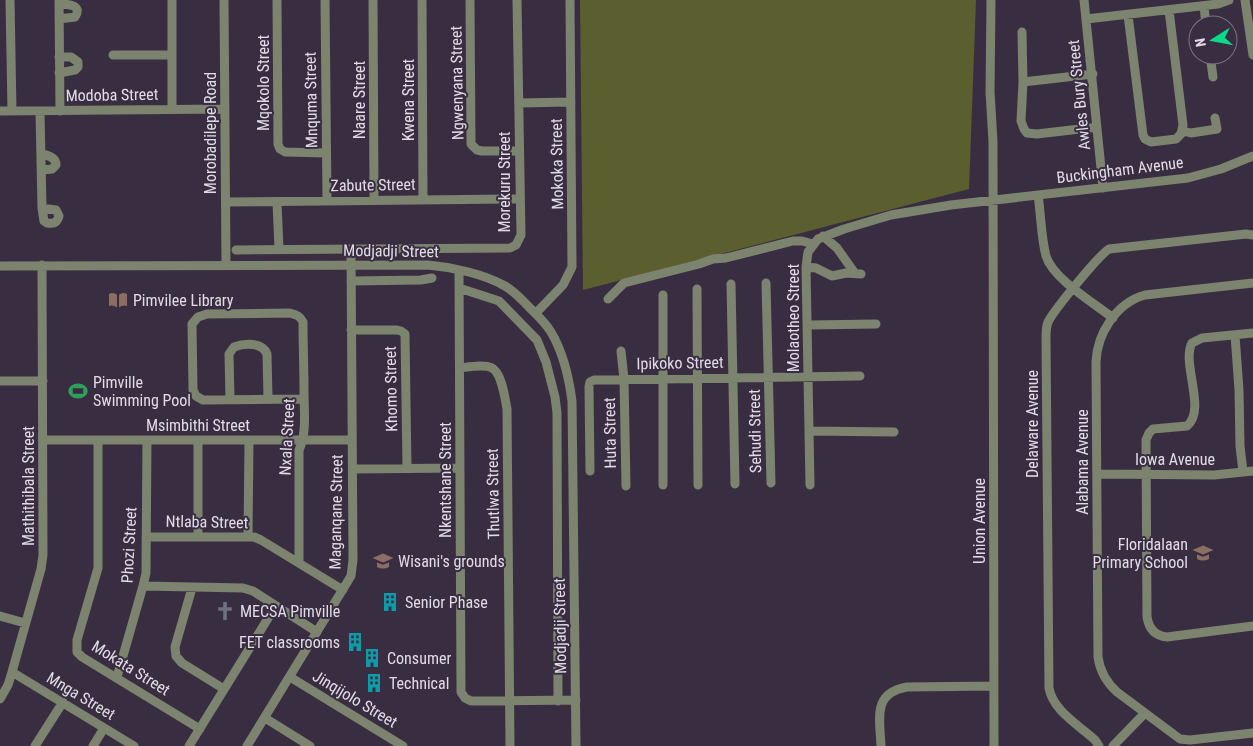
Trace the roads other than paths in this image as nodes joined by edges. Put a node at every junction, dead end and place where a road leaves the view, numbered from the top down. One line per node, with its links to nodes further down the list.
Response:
1 (10, 0): 28 (street)
2 (172, 0): 24 (street)
3 (224, 0): 36 (street, Morobadilepe Road)
4 (277, 0): 46 (street, Mqokolo Street)
5 (325, 0): 46 (street, Mnquma Street)
6 (373, 0): 54 (street, Naare Street)
7 (422, 0): 55 (street, Kwena Street)
8 (470, 0): 45 (street, Ngwenyana Street)
9 (517, 0): 35 (street, Morekuru Street)
10 (570, 0): 34 (street, Mokoka Street)
11 (991, 0): 56 (street, Union Avenue)
12 (1084, 0): 20 (street, Awles Bury Street)
13 (1229, 0): 16 (street)
14 (1245, 0): 25 (street)
15 (59, 2): 21 (street); 21 (street)
16 (1204, 6): 17 (street); 19 (street)
17 (1169, 10): 18 (street); 44 (street)
18 (1128, 15): 20 (street); 44 (street)
19 (1205, 15)
20 (1086, 18): 31 (street, Awles Bury Street)
21 (59, 19): 26 (street)
22 (1022, 32): 33 (street)
23 (113, 55): 24 (street)
24 (171, 55): 37 (street)
25 (1253, 55)
26 (59, 57): 30 (street); 30 (street)
27 (0, 59): 28 (street)
28 (11, 59): 39 (street)
29 (1211, 65): 32 (street)
30 (59, 73): 40 (street)
31 (1092, 74): 33 (street); 43 (street, Awles Bury Street)
32 (1213, 77)
33 (1023, 82): 43 (street)
34 (571, 102): 35 (street); 84 (street, Mokoka Street)
35 (519, 103): 45 (street, Morekuru Street)
36 (225, 108): 37 (street, Modoba Street); 57 (street, Morobadilepe Road)
37 (172, 109): 40 (street, Modoba Street)
38 (0, 111): 39 (street, Modoba Street)
39 (12, 111): 41 (street, Modoba Street)
40 (60, 111): 41 (street, Modoba Street)
41 (40, 112): 47 (street)
42 (1215, 118): 44 (street)
43 (1097, 127): 50 (street, Awles Bury Street)
44 (1183, 131)
45 (520, 151): 52 (street, Morekuru Street)
46 (326, 153): 53 (street, Mnquma Street)
47 (41, 154): 49 (street); 49 (street)
48 (1253, 156): 50 (street, Buckingham Avenue)
49 (42, 170): 59 (street)
50 (1103, 188): 51 (street, Buckingham Avenue)
51 (1038, 195): 56 (street, Buckingham Avenue); 80 (street)
52 (520, 199): 55 (street, Zabute Street); 63 (street, Morekuru Street)
53 (327, 200): 54 (street, Zabute Street); 58 (street, Zabute Street)
54 (374, 200): 55 (street, Zabute Street)
55 (424, 200)
56 (990, 201): 61 (street, Molaotheo Street); 143 (street, Union Avenue)
57 (226, 202): 58 (street, Zabute Street); 69 (street, Morobadilepe Road)
58 (276, 202): 64 (street)
59 (42, 208)
60 (1253, 235): 80 (street, Delaware Avenue)
61 (824, 236): 62 (street, Molaotheo Street); 71 (street)
62 (813, 244): 71 (street, Molaotheo Street); 83 (street)
63 (351, 248): 64 (street, Morekuru Street); 66 (street, Maganqane Street)
64 (279, 249): 65 (street, Morekuru Street)
65 (236, 250)
66 (350, 264): 69 (street, Modjadji Street); 72 (street, Modjadji Street); 75 (street, Maganqane Street)
67 (42, 265): 68 (street, Modjadji Street); 70 (street, Modjadji Street); 74 (street, Mathithibala Street)
68 (62, 265): 69 (street, Modjadji Street); 74 (street)
69 (226, 265)
70 (0, 266)
71 (806, 267): 87 (street, Molaotheo Street)
72 (459, 270): 79 (street, Nkentshane Street); 84 (street, Modjadji Street)
73 (432, 278): 75 (street)
74 (43, 281): 101 (street, Mathithibala Street)
75 (351, 281): 88 (street, Maganqane Street)
76 (766, 282): 95 (street, Sehudi Street)
77 (1253, 283): 85 (street, Alabama Avenue)
78 (731, 284): 94 (street)
79 (459, 288): 92 (street, Nkentshane Street); 149 (street)
80 (1074, 288): 85 (street); 166 (street, Delaware Avenue)
81 (697, 289): 98 (street)
82 (663, 295): 97 (street)
83 (608, 299)
84 (536, 313): 146 (street, Modjadji Street)
85 (1113, 318): 120 (street, Alabama Avenue)
86 (876, 324): 87 (street)
87 (808, 325): 96 (street, Molaotheo Street)
88 (351, 330): 111 (street, Maganqane Street); 114 (street, Khomo Street)
89 (1253, 333): 90 (street)
90 (1235, 335): 119 (street); 121 (street)
91 (621, 351): 99 (street, Huta Street)
92 (460, 368): 115 (street, Nkentshane Street); 148 (street, Thutlwa Street)
93 (860, 376): 96 (street, Ipikoko Street)
94 (733, 377): 95 (street, Ipikoko Street); 98 (street, Ipikoko Street); 122 (street)
95 (769, 377): 96 (street, Ipikoko Street); 123 (street, Sehudi Street)
96 (808, 377): 105 (street, Molaotheo Street)
97 (664, 378): 98 (street, Ipikoko Street); 99 (street, Ipikoko Street); 124 (street)
98 (697, 378): 125 (street)
99 (624, 380): 117 (street, Ipikoko Street); 127 (street, Huta Street)
100 (0, 381): 101 (street)
101 (43, 381): 107 (street, Mathithibala Street)
102 (268, 398): 103 (street); 103 (street); 104 (street)
103 (230, 399): 104 (street, Nxala Street)
104 (304, 399): 110 (street, Nxala Street)
105 (809, 431): 106 (street); 126 (street, Molaotheo Street)
106 (894, 432)
107 (43, 440): 108 (street, Msimbithi Street); 137 (street, Mathithibala Street)
108 (98, 440): 109 (street, Msimbithi Street); 141 (street, Mokata Street)
109 (147, 440): 112 (street, Msimbithi Street); 130 (street, Phozi Street)
110 (304, 440): 111 (street, Msimbithi Street); 113 (street, Msimbithi Street); 131 (street, Nxala Street)
111 (352, 440): 116 (street, Maganqane Street)
112 (198, 441): 113 (street, Msimbithi Street); 128 (street)
113 (249, 441): 129 (street)
114 (407, 468): 115 (street); 116 (street)
115 (460, 468): 148 (street, Nkentshane Street)
116 (353, 469): 134 (street, Maganqane Street)
117 (590, 471)
118 (1253, 471): 119 (street, Iowa Avenue)
119 (1243, 472): 121 (street, Iowa Avenue)
120 (1098, 474): 121 (street, Iowa Avenue); 150 (street, Alabama Avenue)
121 (1146, 474): 138 (street)
122 (734, 484)
123 (771, 484)
124 (663, 485)
125 (698, 485)
126 (810, 485)
127 (626, 486)
128 (198, 536): 129 (street, Ntlaba Street); 130 (street, Ntlaba Street)
129 (248, 536): 131 (street, Ntlaba Street)
130 (146, 537): 132 (street, Phozi Street)
131 (299, 562): 134 (street, Ntlaba Street)
132 (144, 586): 133 (street); 141 (street, Phozi Street)
133 (192, 588): 135 (street); 144 (street)
134 (343, 590): 139 (street, Maganqane Street)
135 (275, 607): 139 (street); 144 (street)
136 (0, 616): 137 (street)
137 (25, 623): 140 (street, Mathithibala Street)
138 (1253, 626)
139 (317, 632): 142 (street, Maganqane Street)
140 (12, 672): 145 (street, Mathithibala Street); 147 (street, Mnga Street)
141 (117, 677): 153 (street, Mokata Street)
142 (290, 677): 151 (street, Maganqane Street); 161 (street, Jinqijolo Street)
143 (994, 686): 164 (street); 165 (street, Union Avenue)
144 (224, 689): 153 (street)
145 (0, 700)
146 (576, 700): 149 (street, Nkentshane Street); 163 (street, Modjadji Street)
147 (63, 702): 152 (street, Mnga Street); 156 (street)
148 (510, 702): 149 (street, Nkentshane Street); 162 (street, Thutlwa Street)
149 (558, 702)
150 (1145, 713): 154 (street, Alabama Avenue); 167 (street)
151 (265, 718): 155 (street); 160 (street, Maganqane Street)
152 (104, 728): 157 (street); 158 (street, Mnga Street)
153 (200, 728): 159 (street)
154 (1253, 733)
155 (308, 745)
156 (35, 746)
157 (93, 746)
158 (134, 746)
159 (189, 746)
160 (247, 746)
161 (403, 746)
162 (510, 746)
163 (576, 746)
164 (881, 746)
165 (994, 746)
166 (1099, 746)
167 (1113, 746)

